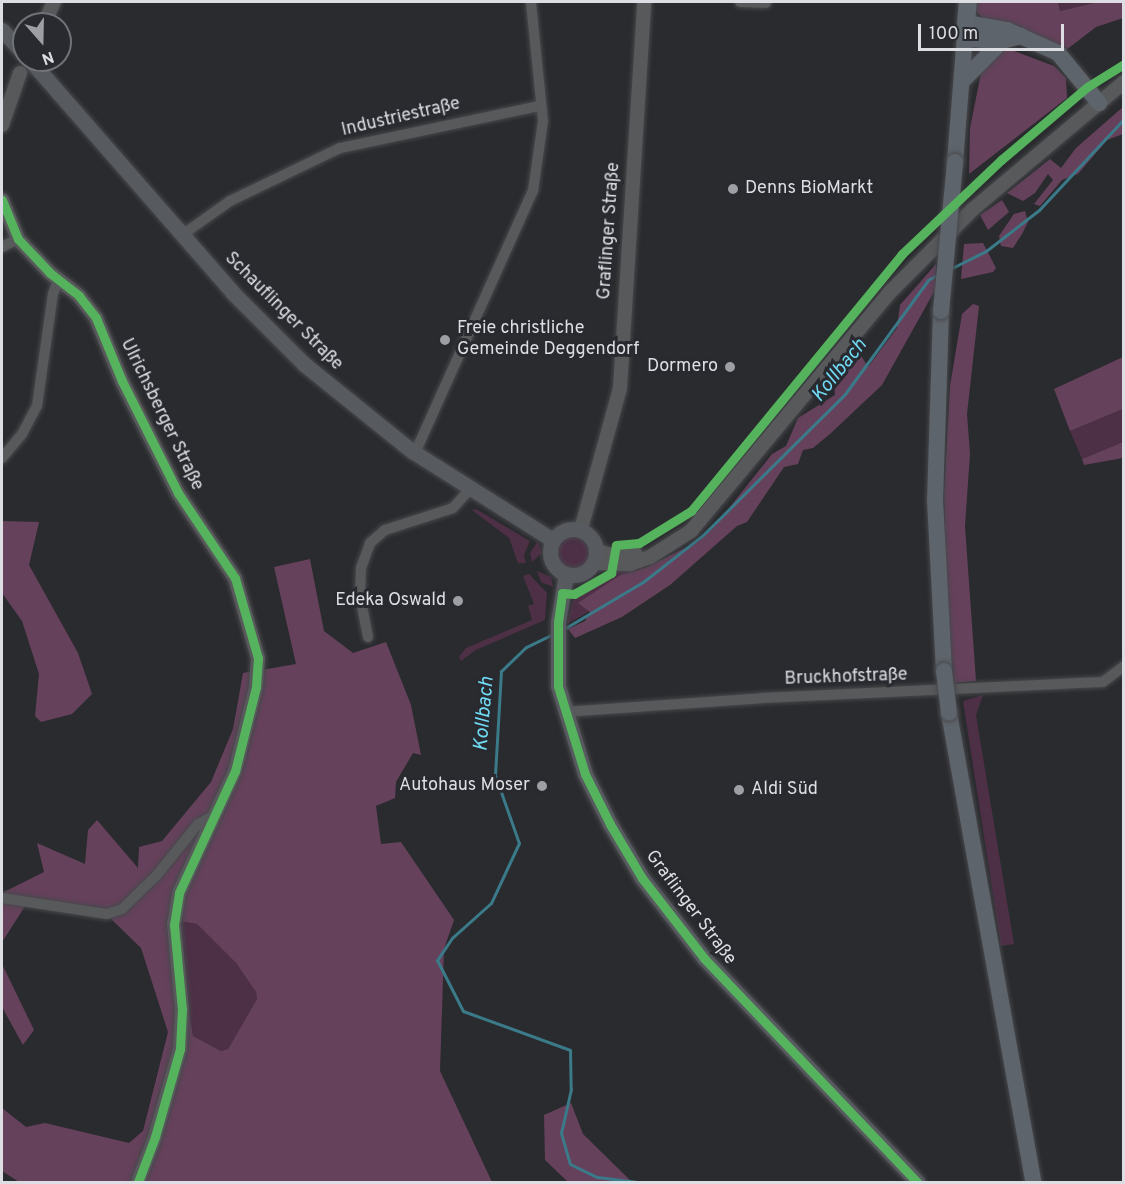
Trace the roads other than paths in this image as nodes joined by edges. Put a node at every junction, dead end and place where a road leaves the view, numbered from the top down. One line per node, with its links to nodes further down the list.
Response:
1 (531, 2): 14 (street)
2 (644, 2): 24 (street, Graflinger Straße)
3 (740, 2): 5 (street)
4 (968, 2): 6 (highway)
5 (766, 3)
6 (965, 31): 7 (main road); 8 (main road); 11 (main road)
7 (1021, 36): 8 (main road); 13 (main road)
8 (1002, 41): 11 (main road)
9 (40, 72): 17 (main road, Schauflinger Straße)
10 (20, 73): 15 (street)
11 (963, 80): 35 (main road, bridge)
12 (1124, 82): 13 (street)
13 (1099, 103): 26 (street)
14 (540, 106): 17 (street, Industriestraße); 21 (street)
15 (2, 125)
16 (2, 200): 18 (street, Ulrichsberger Straße)
17 (182, 235): 21 (main road, Schauflinger Straße)
18 (18, 239): 19 (street); 20 (street, Ulrichsberger Straße)
19 (2, 247)
20 (58, 280): 22 (street); 31 (street, Ulrichsberger Straße)
21 (415, 453): 23 (main road, Schauflinger Straße)
22 (2, 458)
23 (470, 489): 25 (main road, Schauflinger Straße); 28 (street)
24 (581, 530): 25 (main road); 26 (main road)
25 (553, 540): 27 (main road)
26 (595, 557): 27 (main road)
27 (566, 574): 30 (main road, Graflinger Straße)
28 (368, 637)
29 (1124, 666): 30 (street, Bruckhofstraße)
30 (564, 712): 34 (main road, Graflinger Straße)
31 (211, 817): 32 (street); 33 (street, Ulrichsberger Straße)
32 (2, 898)
33 (138, 1182)
34 (917, 1182)
35 (1033, 1182)

